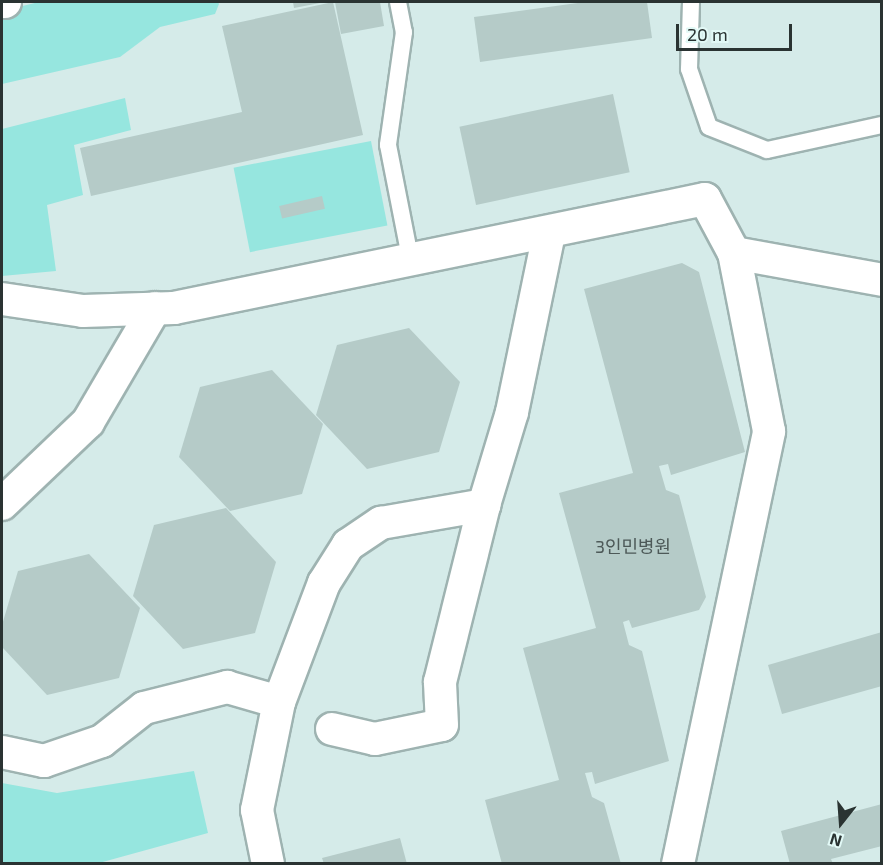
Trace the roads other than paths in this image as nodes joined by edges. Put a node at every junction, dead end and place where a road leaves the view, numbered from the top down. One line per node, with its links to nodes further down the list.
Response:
1 (398, 2): 6 (lane)
2 (691, 2): 3 (lane)
3 (882, 125)
4 (549, 233): 5 (street); 6 (street); 11 (street)
5 (734, 253): 7 (street); 16 (street)
6 (410, 257): 9 (street)
7 (882, 279)
8 (2, 299): 9 (street)
9 (155, 308): 10 (street)
10 (2, 504)
11 (484, 505): 12 (street); 13 (street)
12 (279, 702): 14 (street); 15 (street)
13 (332, 729)
14 (2, 752)
15 (268, 864)
16 (678, 864)

